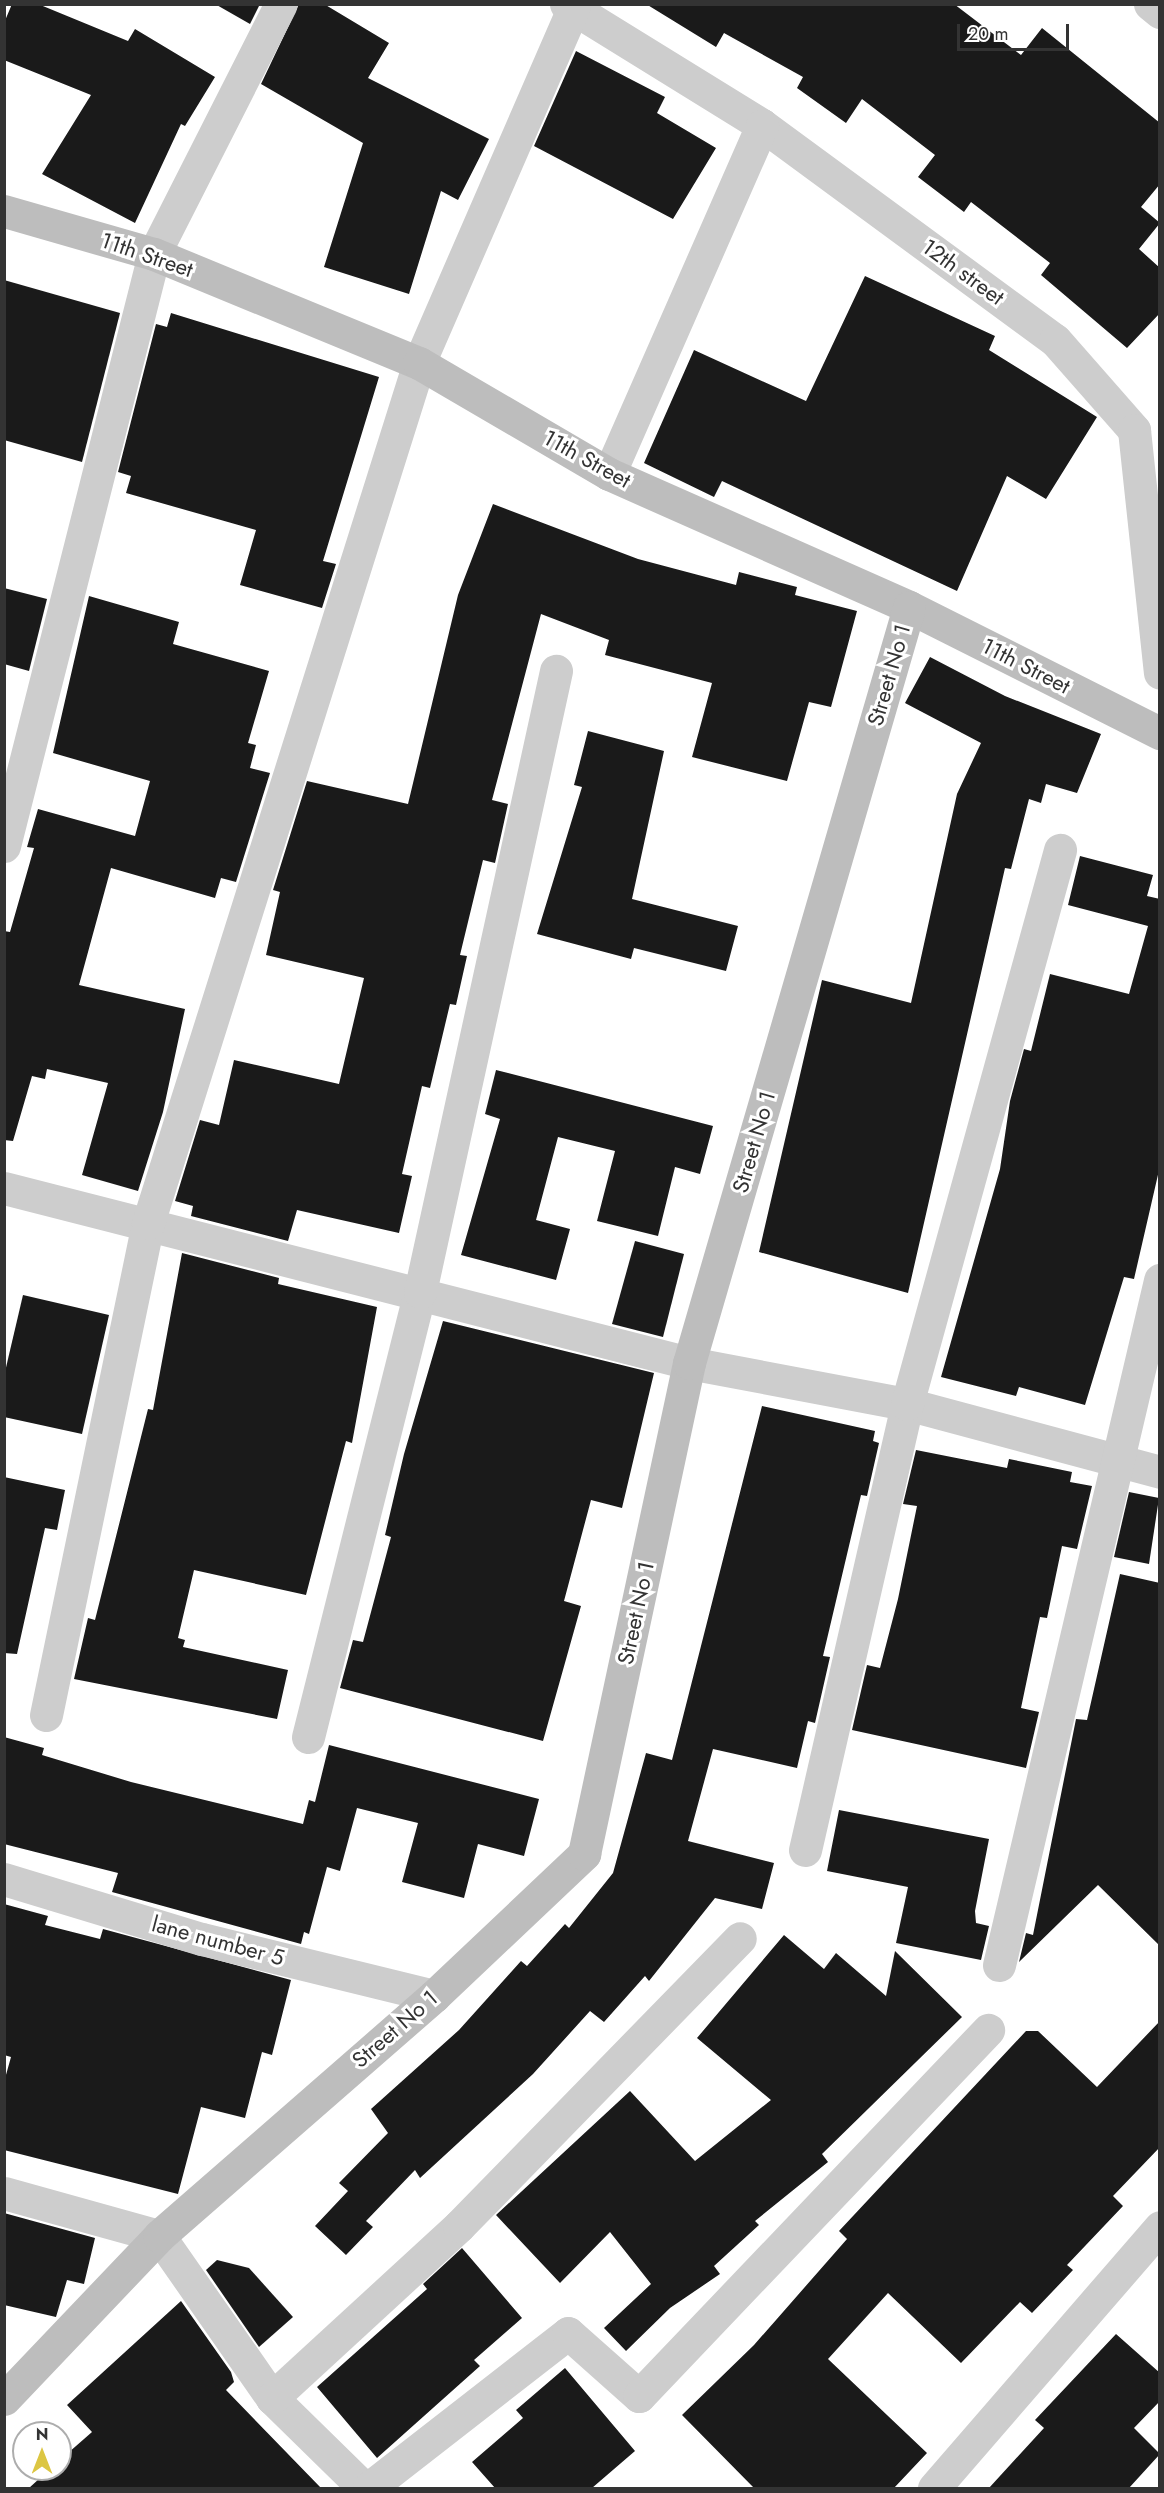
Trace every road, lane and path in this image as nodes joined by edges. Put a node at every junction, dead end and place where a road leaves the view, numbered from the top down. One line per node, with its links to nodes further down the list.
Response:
1 (281, 4): 7 (street)
2 (1150, 4): 4 (street)
3 (569, 6): 5 (street, 12th street); 8 (street)
4 (1160, 12)
5 (762, 124): 9 (street); 12 (street, 12th street)
6 (4, 211): 7 (street, 11th Street)
7 (154, 254): 8 (street, 11th Street); 14 (street)
8 (419, 363): 9 (street, 11th Street); 17 (street)
9 (609, 474): 10 (street, 11th Street)
10 (909, 607): 13 (street, 11th Street); 20 (street, Street No 1)
11 (556, 671): 19 (street)
12 (1160, 673)
13 (1160, 733)
14 (4, 846)
15 (1060, 850): 21 (street)
16 (4, 1188): 17 (street)
17 (148, 1223): 19 (street); 24 (street)
18 (1160, 1280): 22 (street)
19 (420, 1292): 20 (street); 25 (street)
20 (689, 1363): 21 (street); 30 (street, Street No 1)
21 (907, 1404): 22 (street); 26 (street)
22 (1117, 1460): 23 (street); 29 (street)
23 (1160, 1472)
24 (46, 1715)
25 (308, 1737)
26 (805, 1850)
27 (4, 1879): 30 (street, lane number 5)
28 (740, 1938): 35 (street)
29 (999, 1965)
30 (434, 1996): 34 (street, Street No 1)
31 (988, 2030): 38 (street)
32 (4, 2193): 34 (street)
33 (1160, 2227): 39 (street)
34 (159, 2236): 35 (street); 36 (street, Street No 1)
35 (272, 2398): 37 (street)
36 (4, 2399)
37 (364, 2488)
38 (369, 2488)
39 (934, 2488)

